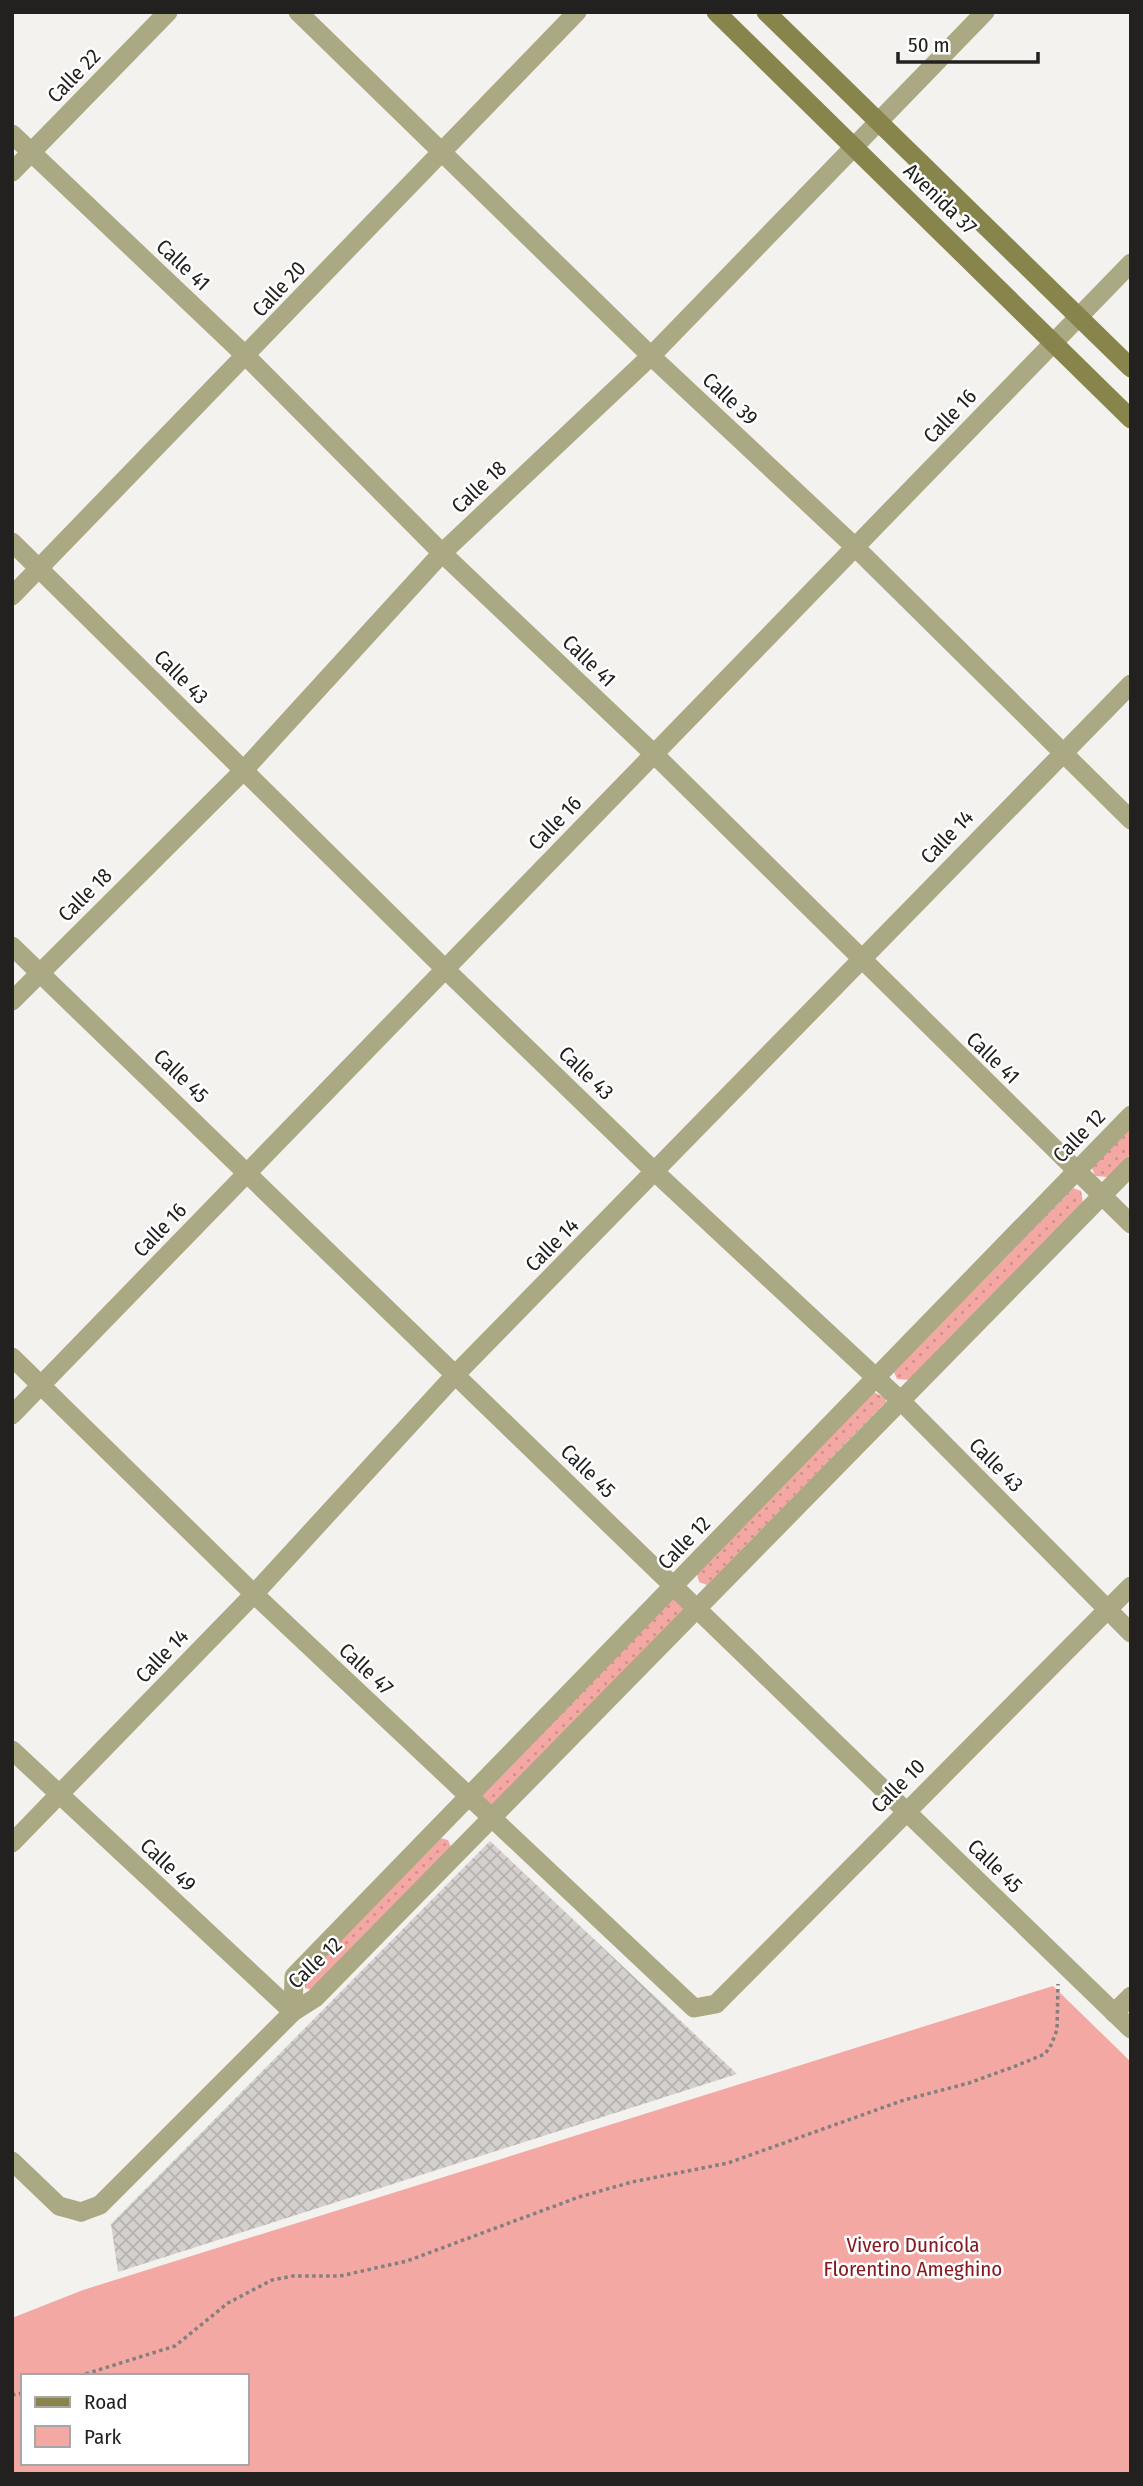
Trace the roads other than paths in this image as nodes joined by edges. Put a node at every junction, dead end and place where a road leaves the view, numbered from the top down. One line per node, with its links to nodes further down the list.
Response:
1 (168, 12): 11 (street, Calle 22)
2 (298, 12): 10 (street, Calle 39)
3 (578, 12): 10 (street, Calle 20)
4 (716, 12): 9 (main road, Avenida 37)
5 (766, 12): 7 (main road, Avenida 37)
6 (985, 12): 7 (street, Calle 18)
7 (879, 122): 9 (street, Calle 18); 14 (main road, Avenida 37)
8 (12, 134): 11 (street, Calle 41)
9 (855, 148): 15 (main road, Avenida 37); 16 (street, Calle 18)
10 (440, 150): 16 (street, Calle 39); 17 (street, Calle 20)
11 (31, 152): 12 (street, Calle 22); 17 (street, Calle 41)
12 (12, 172)
13 (1131, 263): 14 (street, Calle 16)
14 (1078, 317): 15 (street, Calle 16); 18 (main road, Avenida 37)
15 (1053, 343): 19 (main road, Avenida 37); 21 (street, Calle 16)
16 (651, 356): 21 (street, Calle 39); 22 (street, Calle 18)
17 (247, 357): 22 (street, Calle 41); 23 (street, Calle 20)
18 (1131, 368)
19 (1131, 419)
20 (12, 542): 23 (street, Calle 43)
21 (855, 547): 26 (street, Calle 39); 27 (street, Calle 16)
22 (442, 553): 27 (street, Calle 41); 28 (street, Calle 18)
23 (40, 568): 24 (street, Calle 20); 28 (street, Calle 43)
24 (12, 596)
25 (1131, 684): 26 (street, Calle 14)
26 (1061, 752): 29 (street, Calle 39); 31 (street, Calle 14)
27 (654, 754): 31 (street, Calle 41); 32 (street, Calle 16)
28 (243, 771): 32 (street, Calle 43); 33 (street, Calle 18)
29 (1131, 820)
30 (12, 946): 33 (street, Calle 45)
31 (859, 960): 37 (street, Calle 41); 39 (street, Calle 14)
32 (445, 969): 38 (street, Calle 16); 39 (street, Calle 43)
33 (40, 972): 34 (street, Calle 18); 38 (street, Calle 45)
34 (12, 1001)
35 (1131, 1115): 37 (street, Calle 12)
36 (1131, 1166): 40 (street, Calle 12)
37 (1076, 1171): 40 (street, Calle 41); 44 (street, Calle 12)
38 (248, 1172): 43 (street, Calle 45); 45 (street, Calle 16)
39 (655, 1172): 43 (street, Calle 14); 44 (street, Calle 43)
40 (1101, 1195): 41 (street, Calle 41); 46 (street, Calle 12)
41 (1131, 1224)
42 (12, 1357): 45 (street, Calle 47)
43 (456, 1374): 48 (street, Calle 45); 50 (street, Calle 14)
44 (876, 1377): 46 (street, Calle 43); 48 (street, Calle 12)
45 (41, 1385): 47 (street, Calle 16); 50 (street, Calle 47)
46 (901, 1401): 51 (street, Calle 12); 52 (street, Calle 43)
47 (12, 1415)
48 (674, 1586): 51 (street, Calle 45); 56 (street, Calle 12)
49 (1131, 1586): 52 (street, Calle 10)
50 (254, 1594): 55 (street, Calle 14); 56 (street, Calle 47)
51 (697, 1608): 57 (street, Calle 45); 58 (street, Calle 12)
52 (1107, 1610): 53 (street, Calle 43); 57 (street, Calle 10)
53 (1131, 1633)
54 (12, 1750): 55 (street, Calle 49)
55 (60, 1794): 59 (street, Calle 14); 62 (street, Calle 49)
56 (469, 1797): 58 (street, Calle 47); 62 (street, Calle 12)
57 (905, 1810): 61 (street, Calle 10); 63 (street, Calle 45)
58 (491, 1819): 61 (street, Calle 47); 62 (street, Calle 12)
59 (12, 1843)
60 (1131, 1996): 63 (street)
61 (694, 2008)
62 (293, 2012): 65 (street, Calle 12)
63 (1114, 2013): 64 (street, Calle 45)
64 (1131, 2029)
65 (12, 2161)

